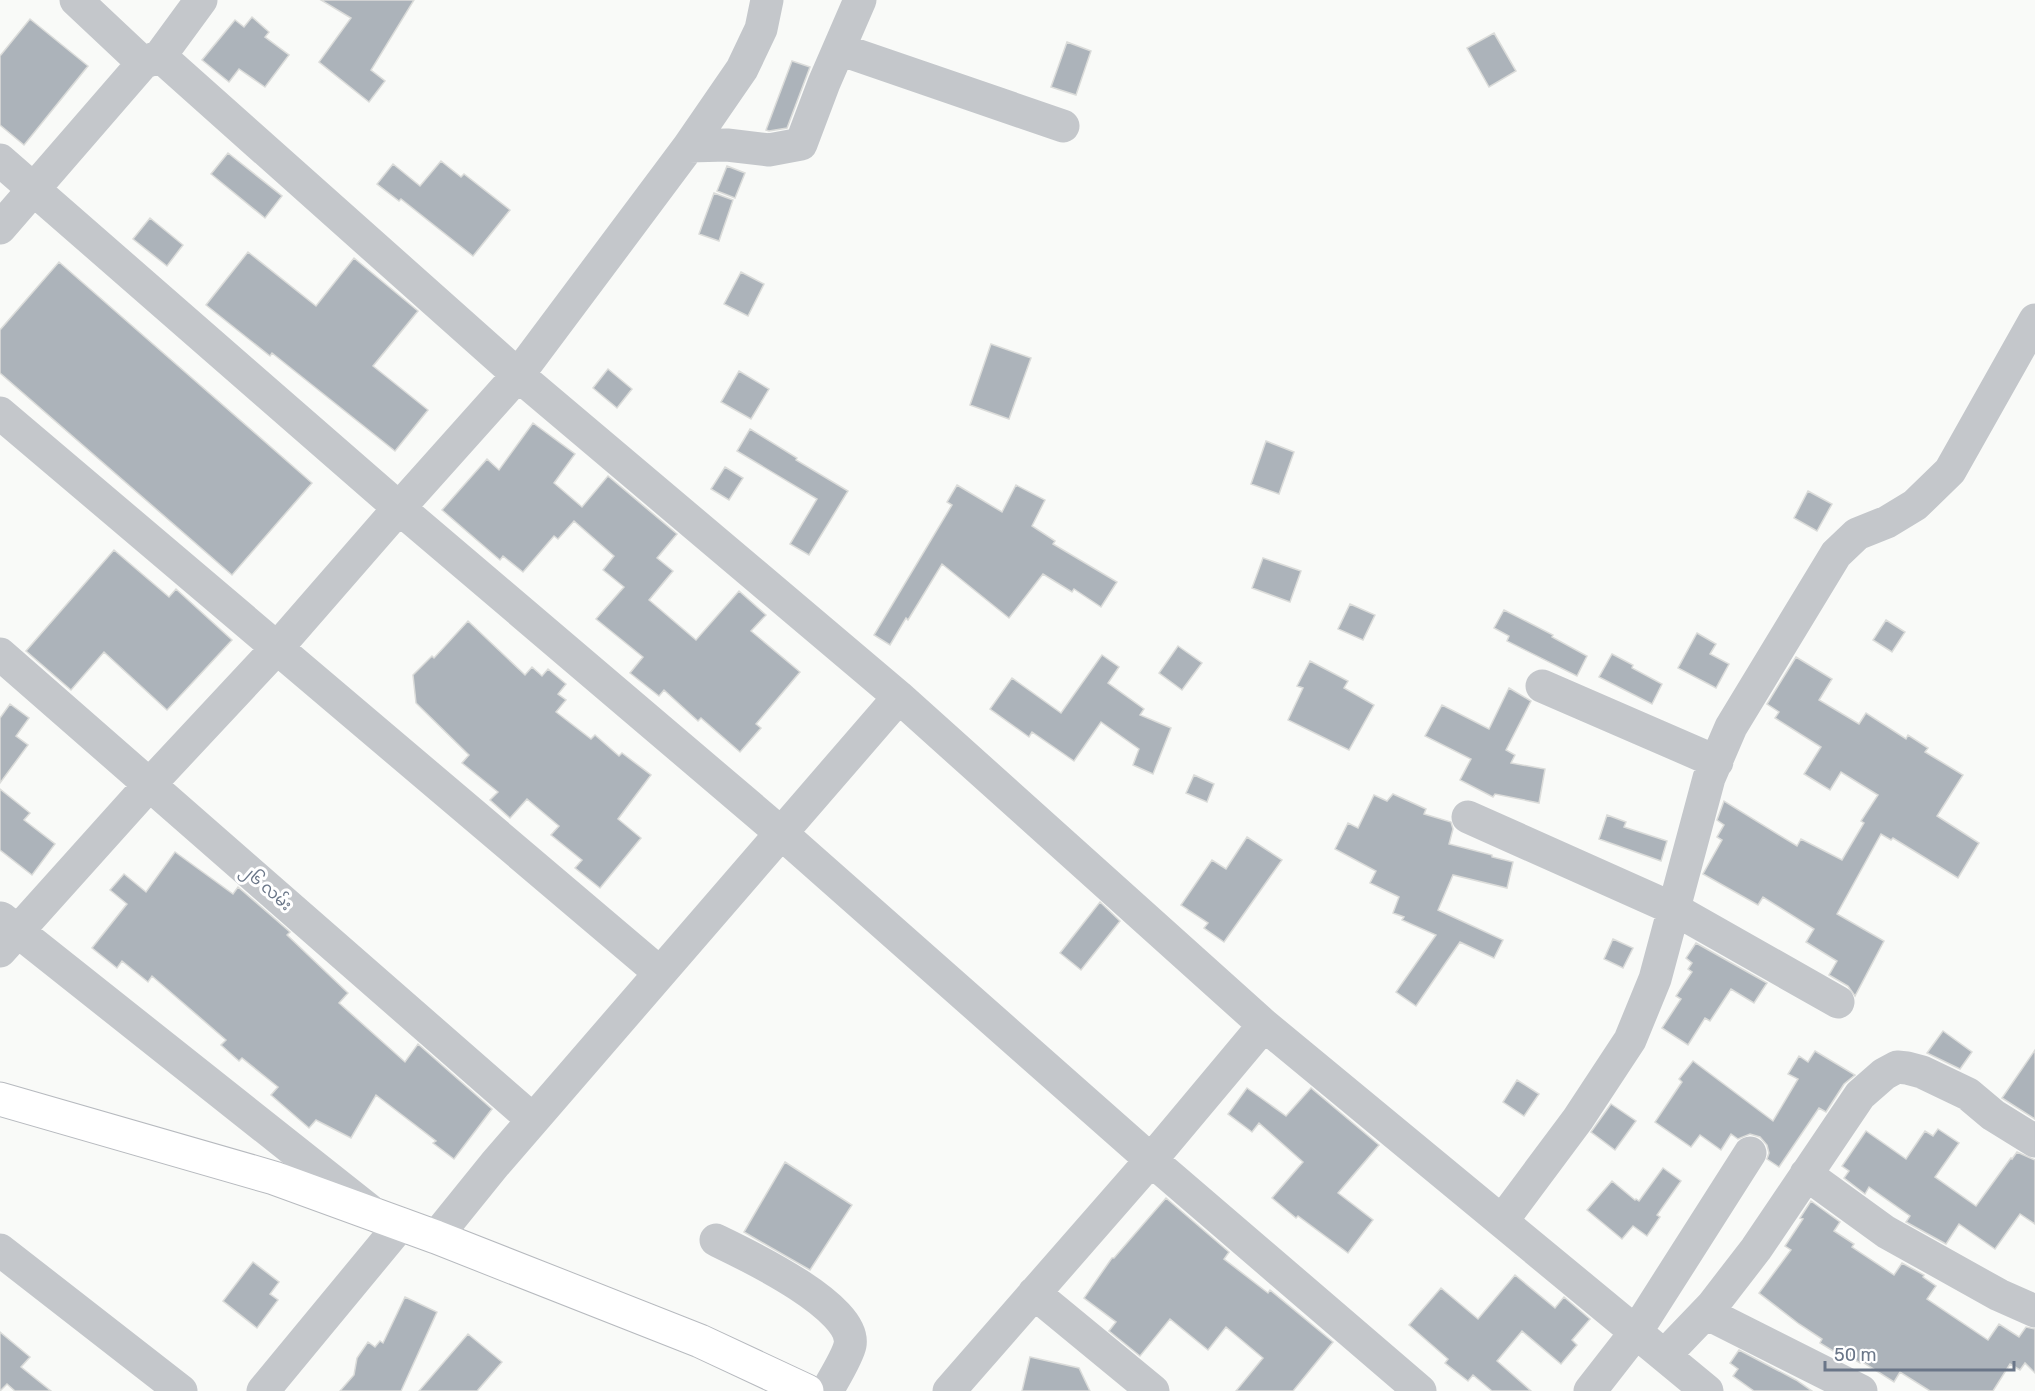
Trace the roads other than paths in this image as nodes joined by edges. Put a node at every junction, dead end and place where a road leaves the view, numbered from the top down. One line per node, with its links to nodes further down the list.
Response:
1 (76, 0): 6 (street)
2 (201, 0): 6 (street)
3 (766, 0): 8 (street)
4 (860, 0): 5 (street)
5 (839, 50): 7 (street); 8 (street)
6 (152, 60): 10 (street); 13 (street)
7 (1063, 126)
8 (689, 146): 13 (street)
9 (0, 160): 10 (street)
10 (34, 188): 11 (street); 15 (street)
11 (0, 228)
12 (2035, 320): 20 (street)
13 (518, 375): 15 (street); 19 (street)
14 (0, 413): 16 (street)
15 (399, 508): 16 (street); 23 (street)
16 (277, 648): 21 (street); 26 (street)
17 (0, 654): 21 (street, ၂၆ လမ်း)
18 (1542, 686): 20 (street)
19 (899, 697): 23 (street); 28 (street)
20 (1717, 762): 24 (street)
21 (150, 784): 25 (street); 30 (street, ၂၆ လမ်း)
22 (1468, 817): 24 (street)
23 (781, 833): 26 (street); 33 (street)
24 (1674, 909): 27 (street); 36 (street)
25 (6, 933): 35 (street)
26 (660, 973): 30 (street)
27 (1838, 1002)
28 (1264, 1025): 33 (street); 36 (street)
29 (0, 1099): 35 (main road)
30 (533, 1120): 37 (street)
31 (2035, 1141): 34 (street)
32 (1749, 1153): 43 (street)
33 (1151, 1160): 40 (street); 51 (street)
34 (1806, 1174): 41 (street); 42 (street)
35 (388, 1220): 37 (main road); 46 (street)
36 (1502, 1221): 43 (street)
37 (436, 1238): 47 (main road)
38 (717, 1240): 48 (street)
39 (0, 1250): 45 (street)
40 (1034, 1293): 49 (street); 50 (street)
41 (2035, 1311)
42 (1706, 1313): 44 (street); 54 (street)
43 (1636, 1332): 44 (street); 52 (street)
44 (1665, 1355): 53 (street)
45 (181, 1391)
46 (263, 1391)
47 (807, 1391)
48 (827, 1391)
49 (949, 1391)
50 (1153, 1391)
51 (1420, 1391)
52 (1590, 1391)
53 (1707, 1391)
54 (1861, 1391)

